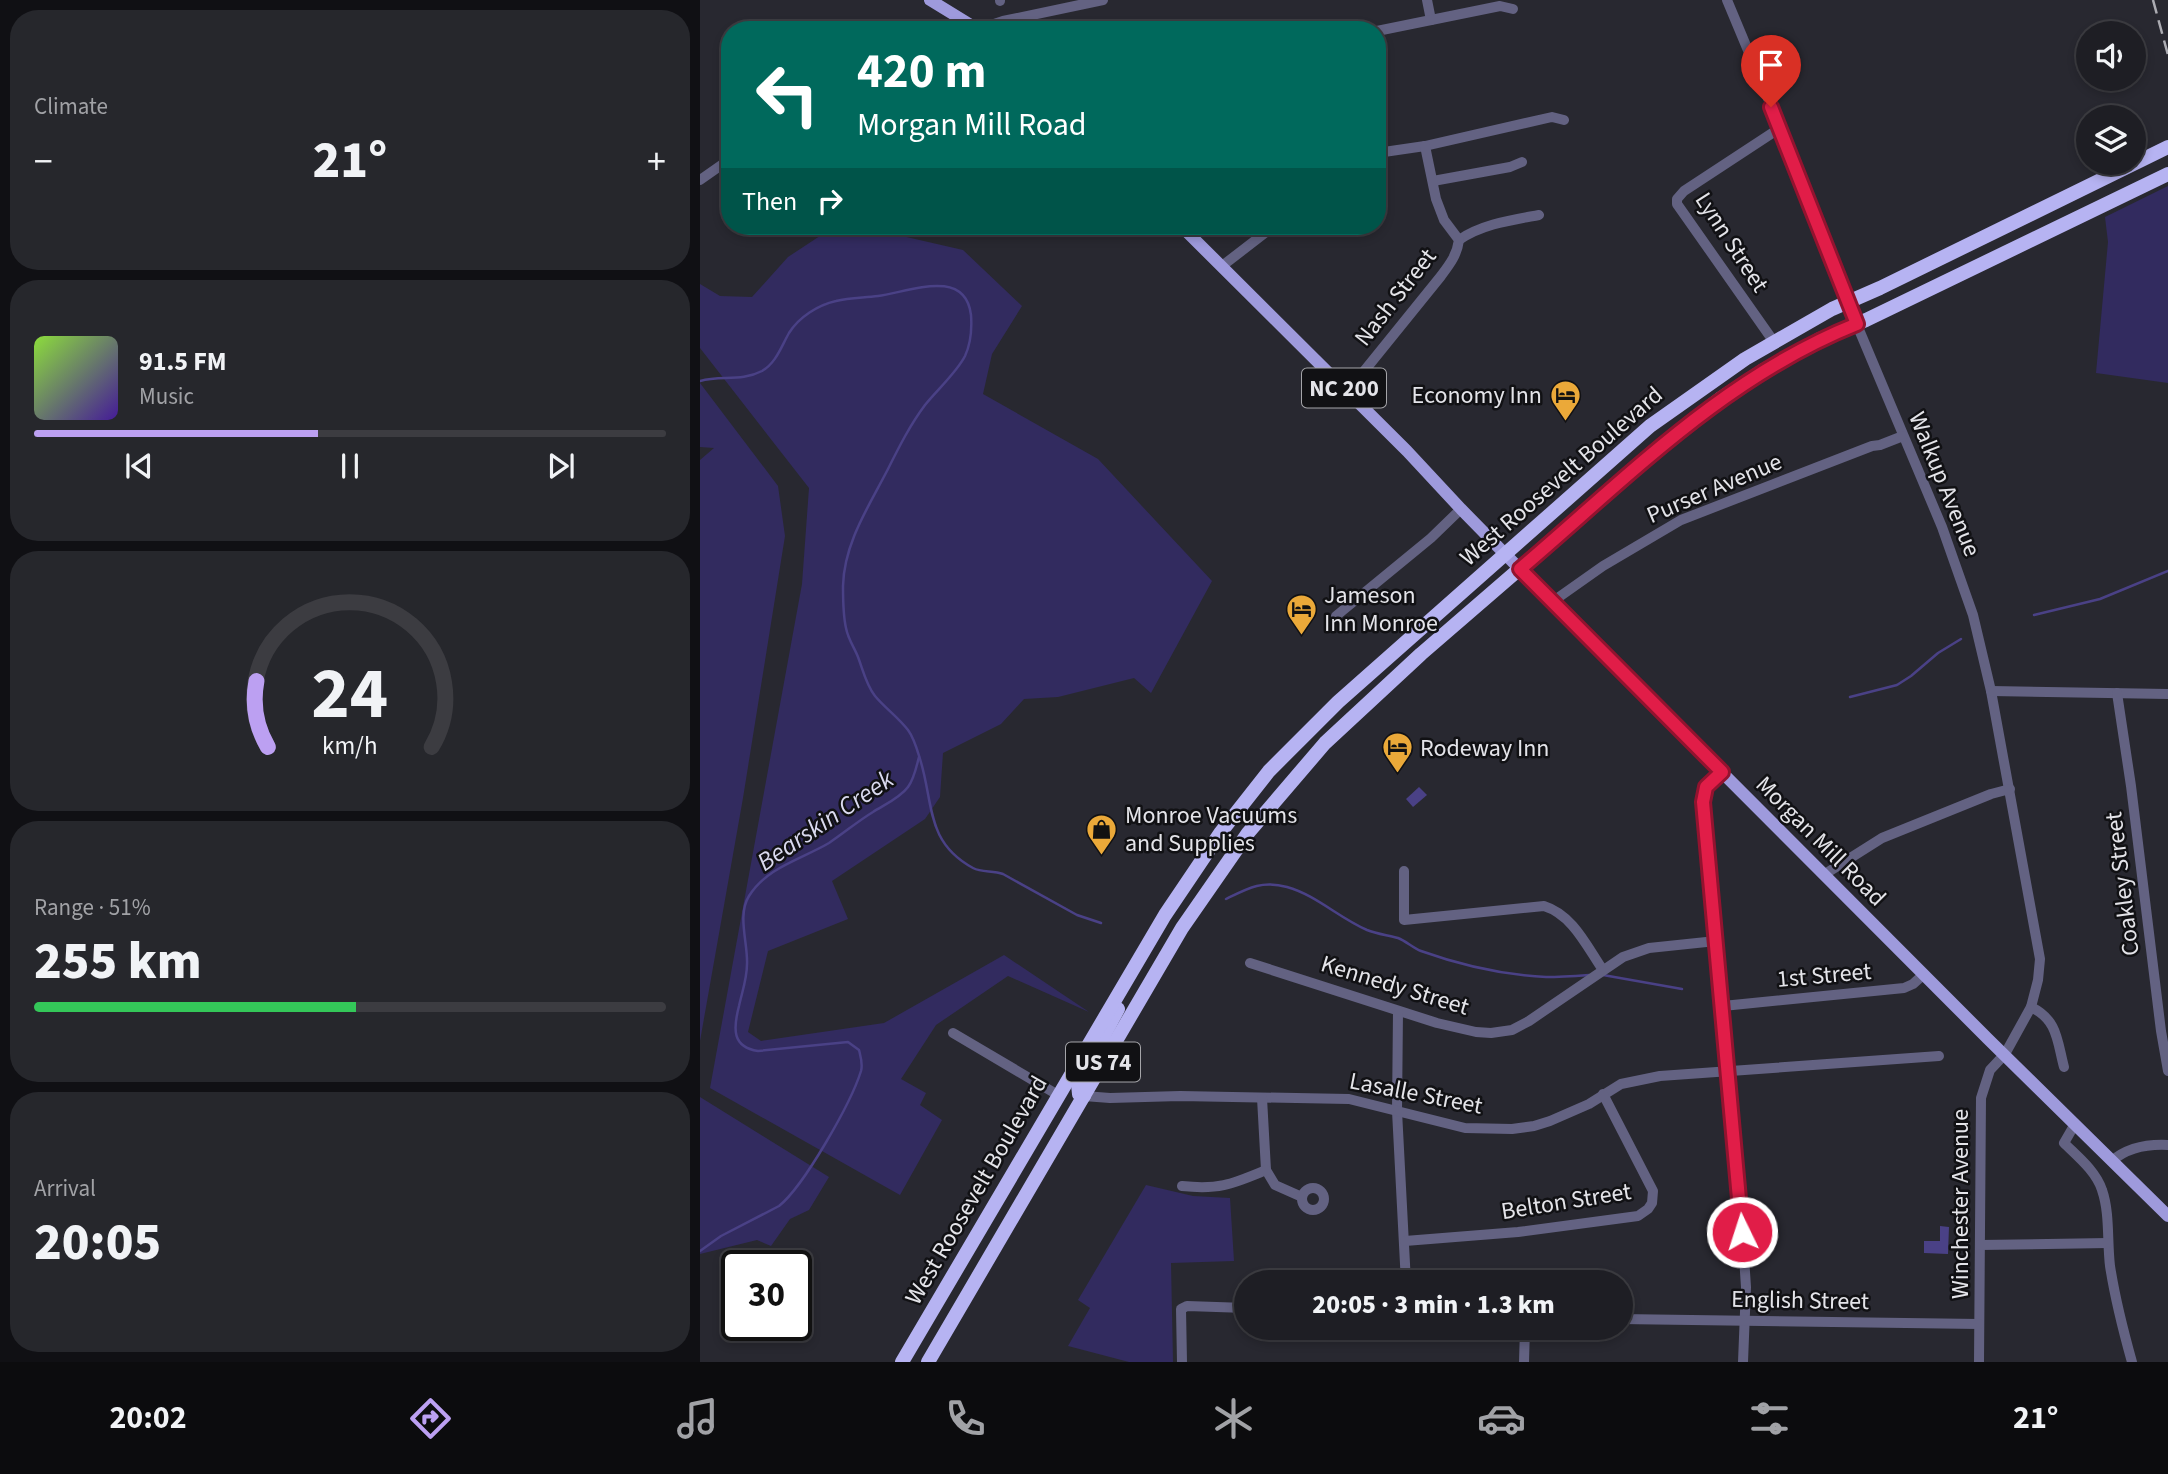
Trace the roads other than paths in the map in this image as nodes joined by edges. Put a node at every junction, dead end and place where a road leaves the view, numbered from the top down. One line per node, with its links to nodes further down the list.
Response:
1 (930, 0): 7 (main road)
2 (1103, 0): 8 (street)
3 (1427, 0): 6 (street)
4 (1727, 0): 11 (street, Walkup Avenue)
5 (1513, 9): 6 (street)
6 (1431, 20): 9 (street)
7 (964, 21)
8 (1003, 21)
9 (1386, 29)
10 (1564, 120): 12 (street)
11 (1780, 128): 25 (street, Walkup Avenue); 27 (street, Lynn Street)
12 (1425, 146): 14 (street); 19 (street, Nash Street)
13 (2166, 148): 25 (highway, West Roosevelt Boulevard / US 74)
14 (1386, 152)
15 (1522, 162): 19 (street)
16 (721, 165): 18 (street)
17 (2168, 174): 26 (highway, West Roosevelt Boulevard / US 74)
18 (700, 180)
19 (1433, 181): 23 (street, Nash Street)
20 (1539, 215): 23 (street)
21 (1190, 235): 24 (main road, Morgan Mill Road / NC 200)
22 (1263, 235): 24 (street)
23 (1459, 240): 28 (street, Nash Street)
24 (1222, 267): 28 (main road, Morgan Mill Road / NC 200)
25 (1848, 302): 26 (street, Walkup Avenue); 27 (highway, West Roosevelt Boulevard / US 74)
26 (1857, 324): 29 (street, Walkup Avenue); 32 (highway, West Roosevelt Boulevard / US 74)
27 (1774, 342): 31 (highway, West Roosevelt Boulevard / US 74)
28 (1348, 391): 30 (main road, Morgan Mill Road / NC 200)
29 (1903, 436): 33 (street, Purser Avenue); 35 (street, Walkup Avenue)
30 (1461, 509): 31 (main road, Morgan Mill Road / NC 200); 34 (street)
31 (1505, 554): 32 (main road, Morgan Mill Road / NC 200); 42 (highway, West Roosevelt Boulevard / US 74)
32 (1520, 569): 33 (main road, Morgan Mill Road); 52 (highway, West Roosevelt Boulevard / US 74)
33 (1552, 602): 38 (main road, Morgan Mill Road)
34 (1336, 616)
35 (1991, 691): 36 (street); 39 (street, Walkup Avenue)
36 (2117, 693): 37 (street); 57 (street, Coakley Street)
37 (2168, 694)
38 (1722, 772): 41 (main road, Morgan Mill Road); 43 (street)
39 (2010, 789): 41 (street); 49 (street, Walkup Avenue)
40 (1404, 871): 46 (street)
41 (1825, 874): 47 (main road, Morgan Mill Road)
42 (1173, 904): 44 (highway, West Roosevelt Boulevard / US 74); 52 (highway)
43 (1716, 941): 46 (street, Kennedy Street); 48 (street)
44 (1139, 959): 59 (highway, West Roosevelt Boulevard / US 74); 60 (highway)
45 (1250, 963): 50 (street, Kennedy Street)
46 (1603, 970): 50 (street, Kennedy Street)
47 (1924, 974): 48 (street, 1st Street); 53 (main road, Morgan Mill Road)
48 (1723, 1006): 56 (street)
49 (2031, 1007): 53 (street, Walkup Avenue); 55 (street)
50 (1398, 1011): 62 (street)
51 (953, 1033): 59 (street)
52 (1116, 1041): 60 (highway, West Roosevelt Boulevard / US 74)
53 (2005, 1054): 63 (main road, Morgan Mill Road); 72 (street, Winchester Avenue)
54 (1939, 1056): 56 (street, Lasalle Street)
55 (2064, 1067)
56 (1728, 1071): 58 (street, Lasalle Street); 76 (street)
57 (2168, 1071)
58 (1603, 1094): 62 (street, Lasalle Street); 70 (street, Belton Street)
59 (1058, 1096): 79 (highway, West Roosevelt Boulevard / US 74)
60 (1084, 1096): 61 (street, Lasalle Street); 80 (highway, West Roosevelt Boulevard / US 74)
61 (1262, 1098): 62 (street, Lasalle Street); 66 (street)
62 (1397, 1111): 70 (street)
63 (2075, 1124): 65 (main road, Morgan Mill Road); 71 (street)
64 (2168, 1145): 65 (street)
65 (2112, 1161): 69 (main road, Morgan Mill Road)
66 (1266, 1170): 67 (street); 68 (street)
67 (1182, 1185)
68 (1303, 1197)
69 (2168, 1216)
70 (1405, 1241): 73 (street)
71 (2108, 1243): 72 (street); 85 (street)
72 (1980, 1245): 77 (street, Winchester Avenue)
73 (1406, 1270)
74 (1234, 1308): 81 (street)
75 (1633, 1319): 76 (street, English Street)
76 (1744, 1321): 77 (street, English Street); 83 (street)
77 (1979, 1324): 84 (street, Winchester Avenue)
78 (1525, 1340): 82 (street)
79 (902, 1362)
80 (928, 1362)
81 (1182, 1362)
82 (1524, 1362)
83 (1743, 1362)
84 (1979, 1362)
85 (2132, 1362)

